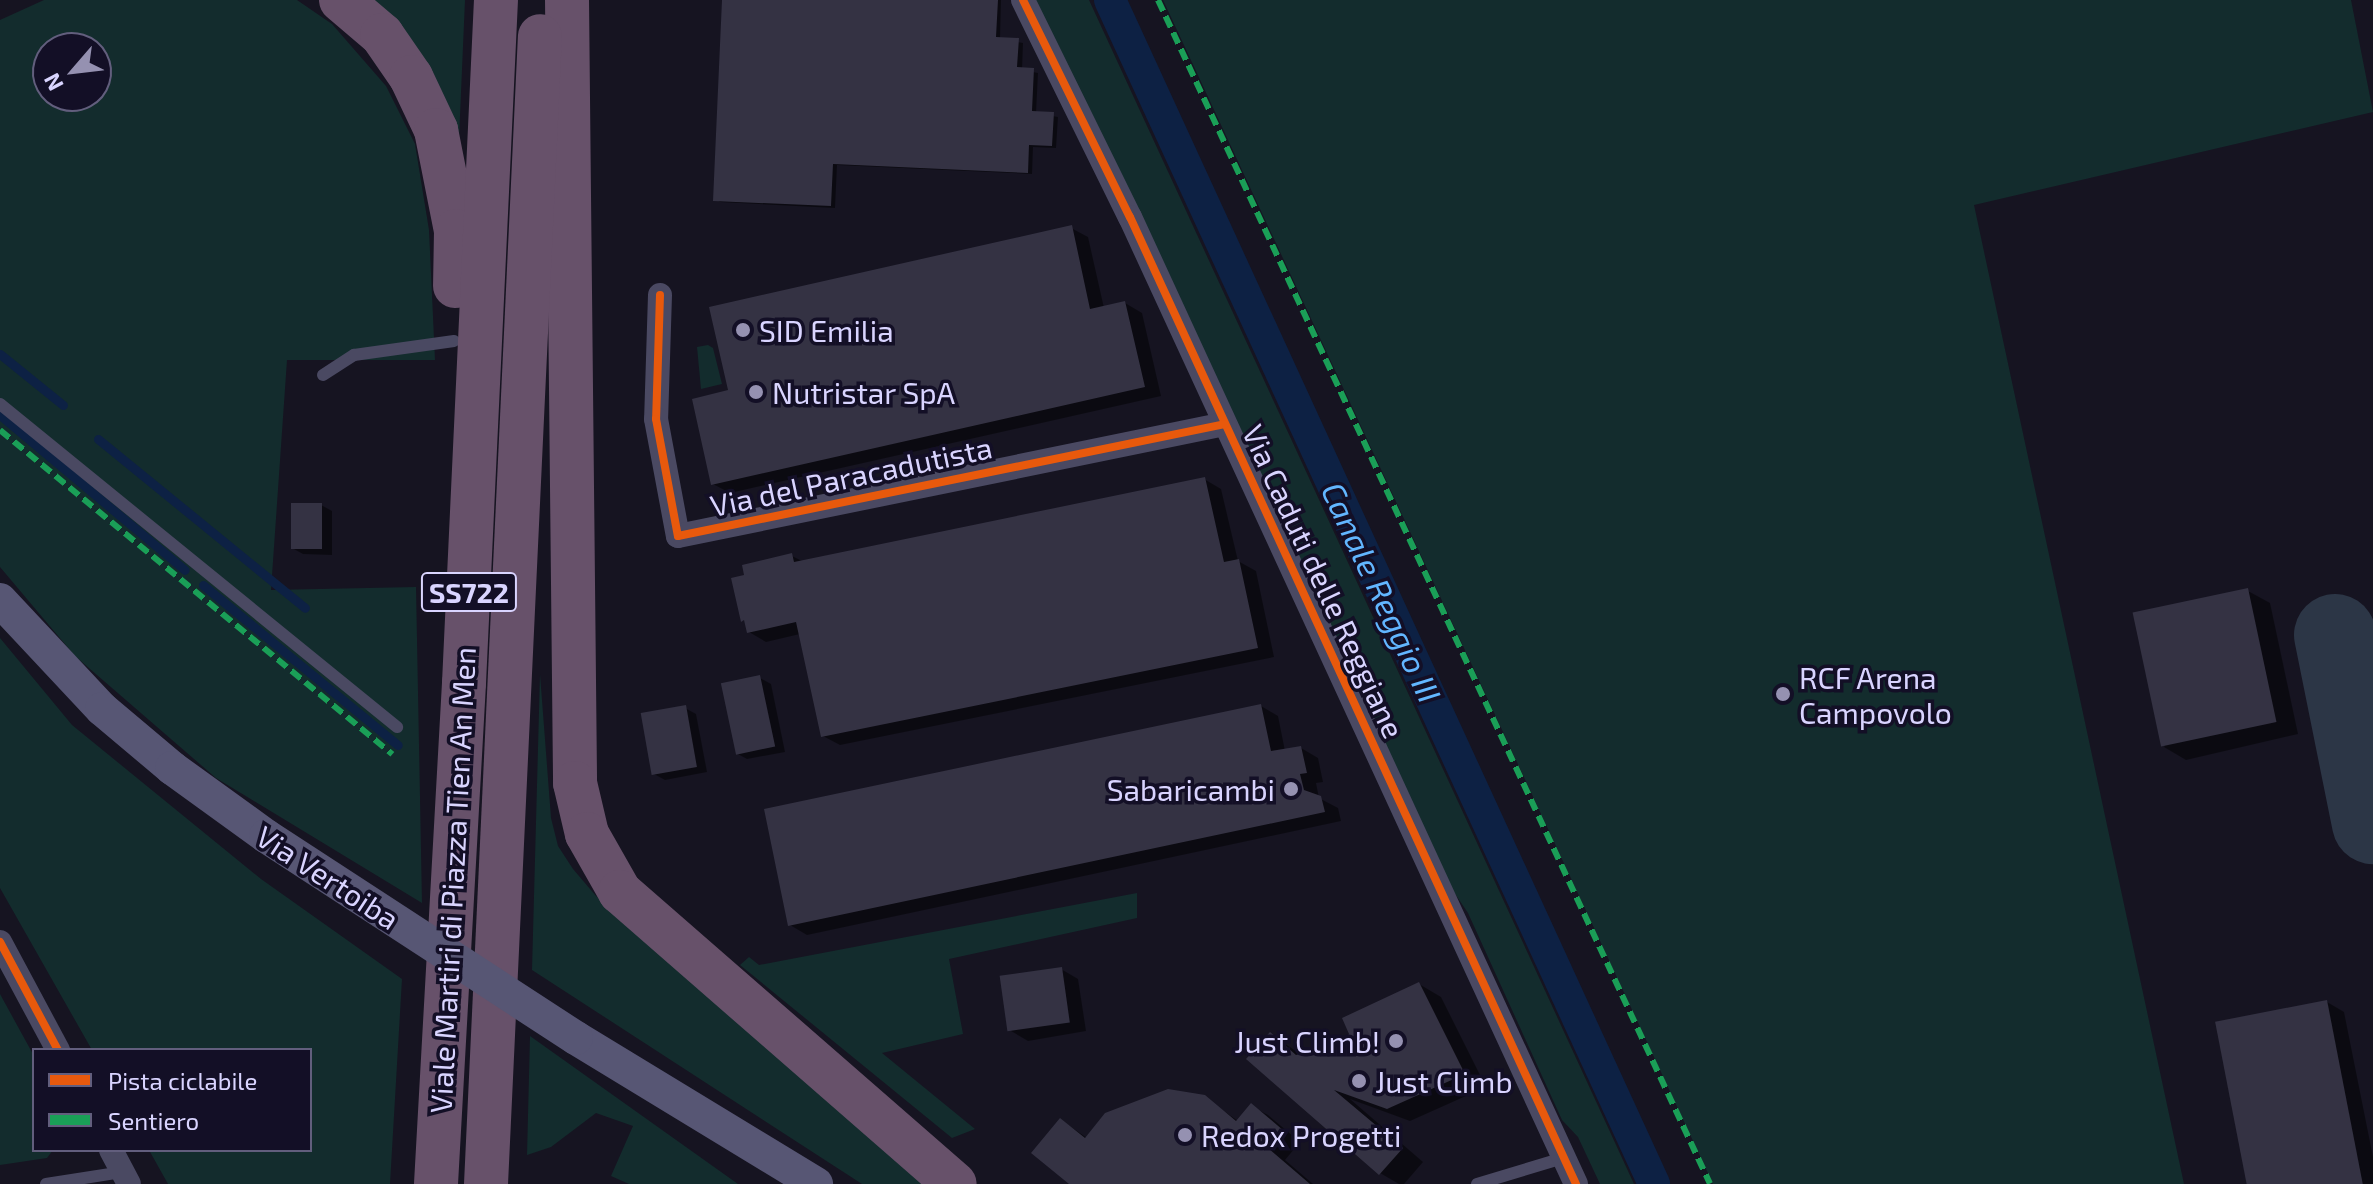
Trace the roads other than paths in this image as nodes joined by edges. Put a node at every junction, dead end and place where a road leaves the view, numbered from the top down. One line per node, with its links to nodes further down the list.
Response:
1 (341, 0): 7 (highway, SS722)
2 (496, 0): 12 (highway, Viale Martiri di Piazza Tien An Men / SS722)
3 (542, 0): 21 (highway, Viale Martiri di Piazza Tien An Men / SS722)
4 (567, 0): 23 (highway)
5 (1023, 0): 10 (street, Via Caduti delle Reggiane)
6 (660, 295): 10 (street, Via del Paracadutista)
7 (454, 341): 8 (lane); 12 (highway, SS722)
8 (323, 375)
9 (0, 404): 13 (lane)
10 (1225, 424): 17 (street, Via Caduti delle Reggiane)
11 (0, 600): 22 (main road, Via Vertoiba, bridge)
12 (464, 683): 20 (highway, Viale Martiri di Piazza Tien An Men / SS722)
13 (397, 727)
14 (0, 942): 15 (street)
15 (57, 1048)
16 (112, 1152): 18 (street)
17 (1563, 1158): 24 (lane); 25 (street, Via Caduti delle Reggiane)
18 (126, 1178): 19 (lane)
19 (46, 1184)
20 (436, 1184)
21 (486, 1184)
22 (816, 1184)
23 (955, 1184)
24 (1477, 1184)
25 (1576, 1184)

